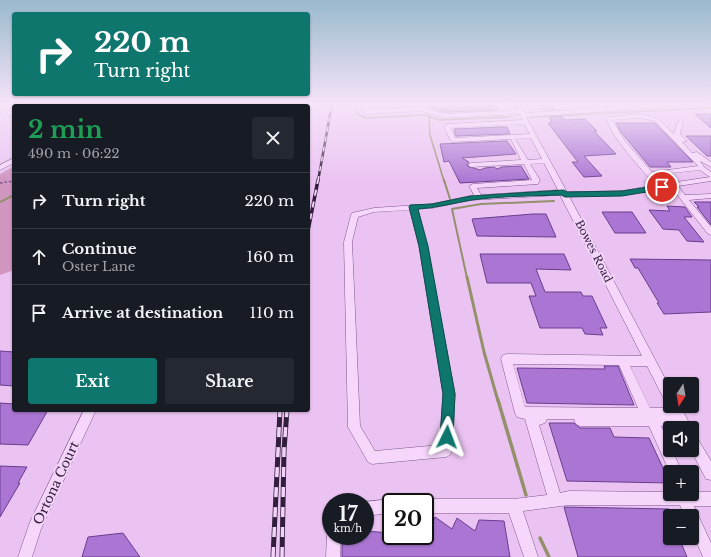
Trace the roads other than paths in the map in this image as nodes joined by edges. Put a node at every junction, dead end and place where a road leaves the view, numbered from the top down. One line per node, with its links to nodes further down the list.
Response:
1 (448, 130): 6 (street)
2 (531, 130): 6 (street, Bowes Road)
3 (615, 130): 15 (street)
4 (667, 130): 14 (street)
5 (678, 130): 11 (street)
6 (534, 136): 9 (street, Bowes Road)
7 (513, 140): 10 (street)
8 (12, 161): 13 (street)
9 (547, 161): 10 (street); 20 (street, Bowes Road)
10 (526, 162): 12 (street); 22 (street)
11 (710, 164)
12 (471, 165)
13 (0, 168)
14 (701, 168): 15 (street); 16 (street)
15 (649, 174): 18 (street)
16 (709, 179): 17 (street); 19 (street)
17 (673, 185): 18 (street); 23 (street)
18 (662, 187): 20 (street)
19 (711, 188)
20 (564, 193): 22 (street); 27 (street, Bowes Road)
21 (711, 196): 23 (street)
22 (478, 198): 24 (street)
23 (683, 198): 25 (street)
24 (413, 207): 24 (street)
25 (711, 232)
26 (622, 360): 27 (street); 30 (street); 30 (street)
27 (650, 361): 28 (street, Bowes Road)
28 (663, 386)
29 (89, 412): 43 (street, Ortona Court)
30 (649, 417): 31 (street); 33 (street); 38 (street)
31 (680, 417)
32 (699, 453): 34 (street)
33 (673, 465)
34 (711, 474)
35 (663, 497): 38 (street)
36 (699, 498): 37 (street)
37 (711, 499)
38 (555, 500): 40 (street)
39 (434, 506): 40 (street)
40 (514, 506): 45 (street)
41 (699, 532): 46 (street)
42 (334, 545): 44 (street)
43 (25, 557)
44 (333, 557)
45 (531, 557)
46 (710, 557)

